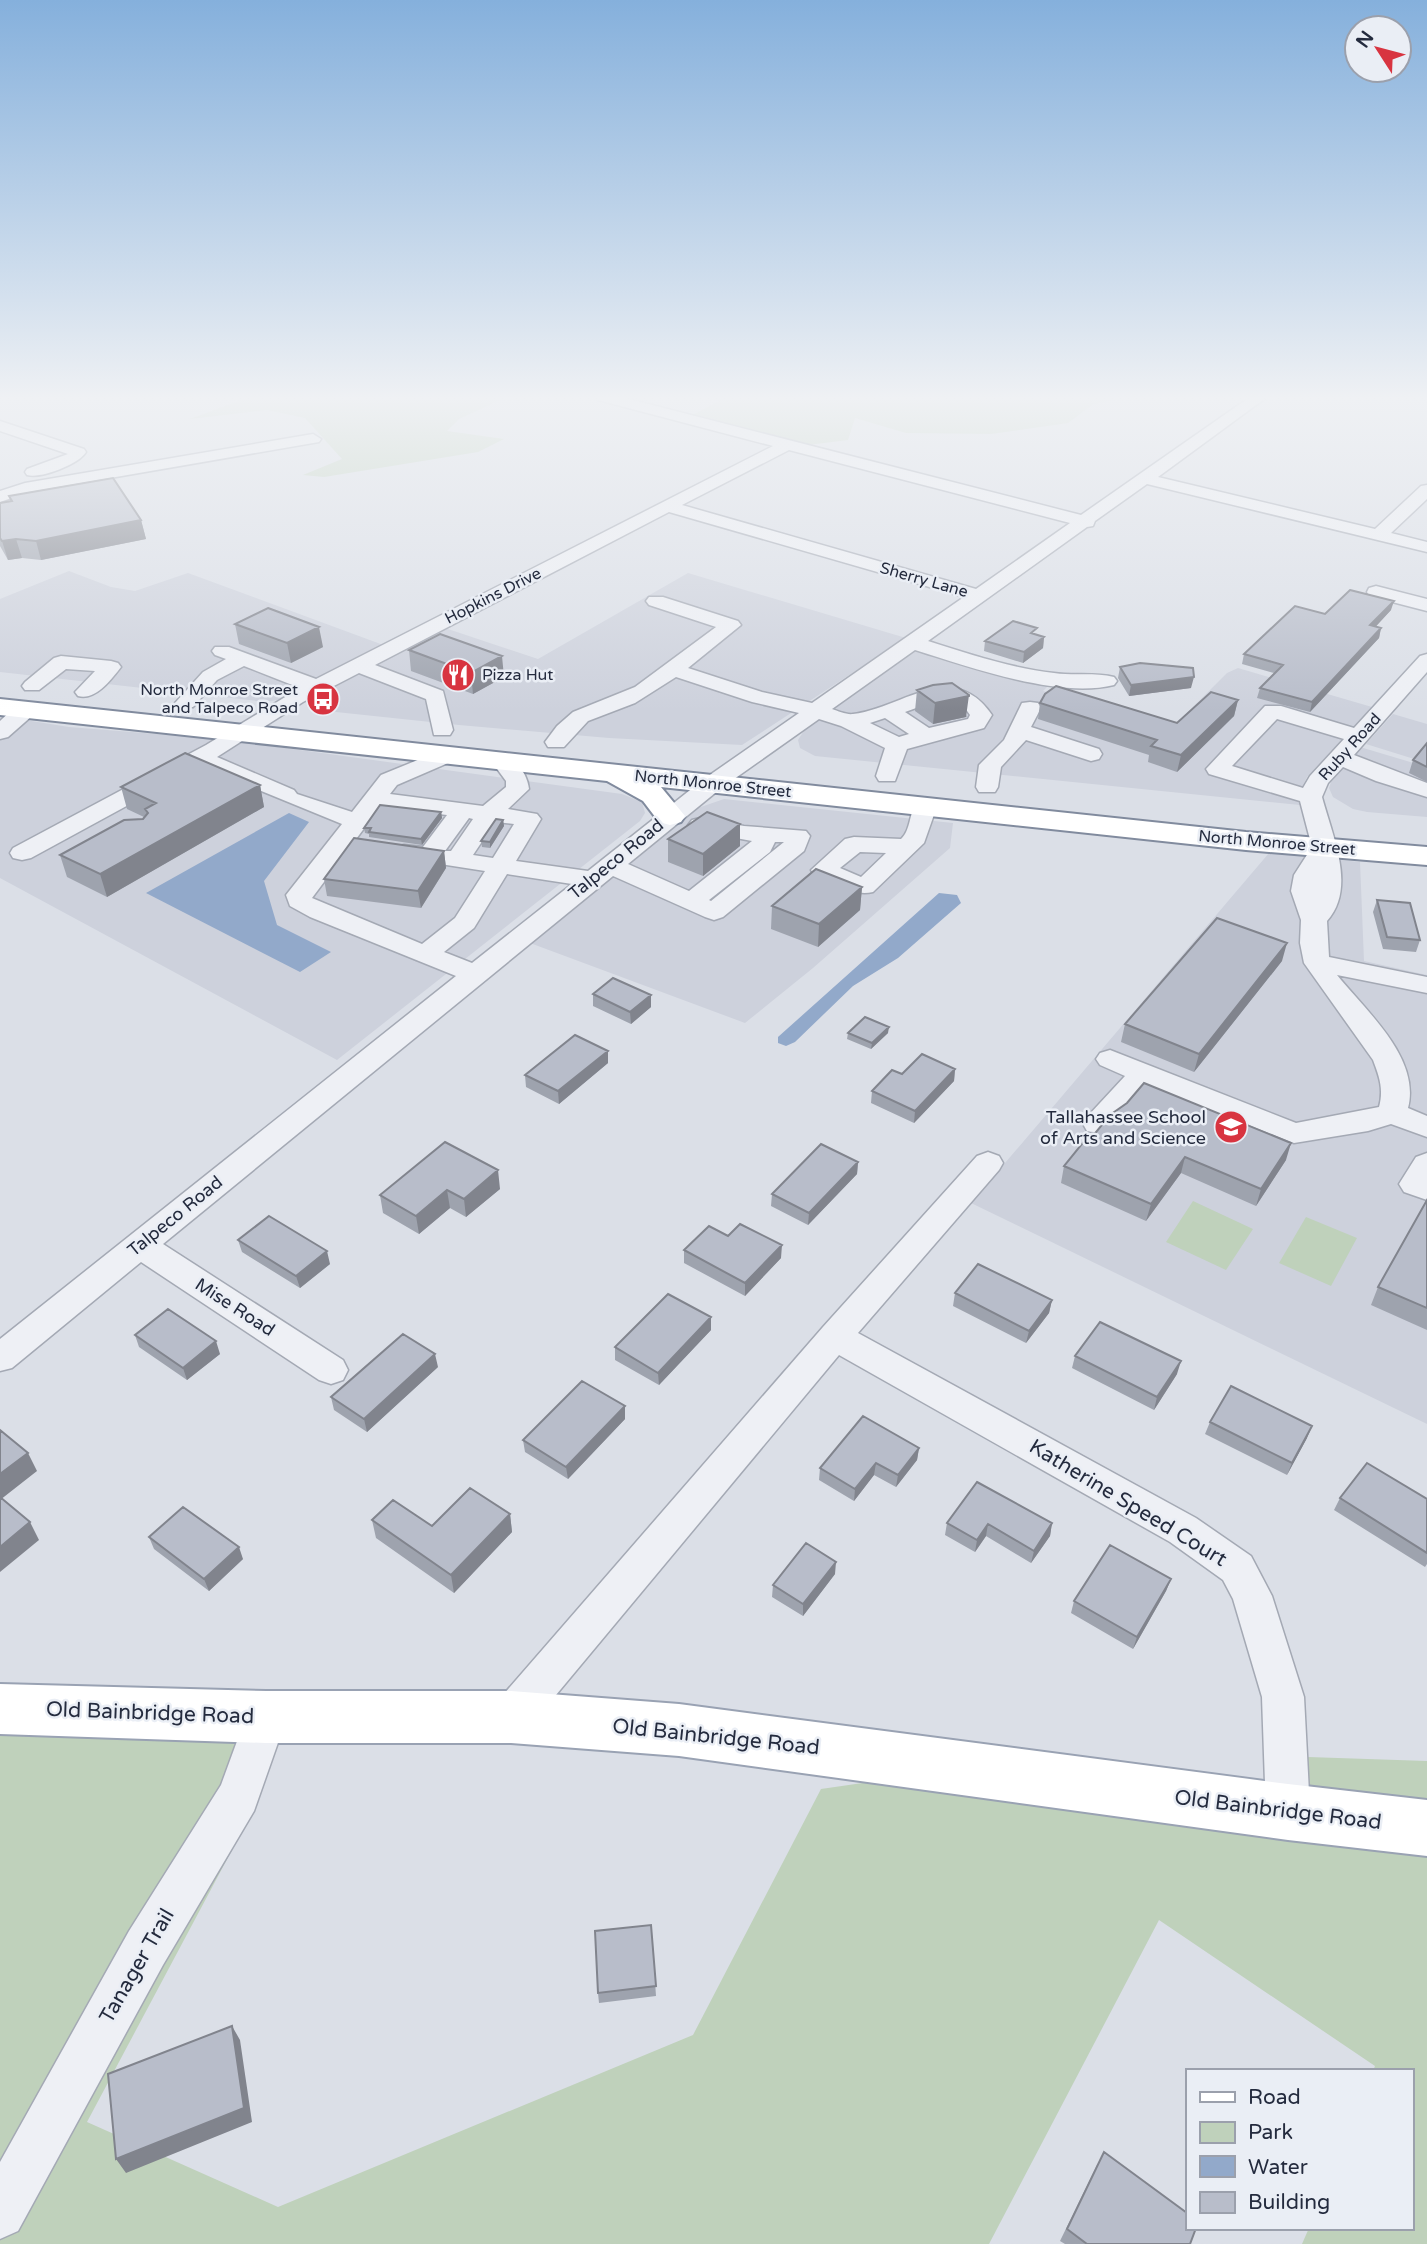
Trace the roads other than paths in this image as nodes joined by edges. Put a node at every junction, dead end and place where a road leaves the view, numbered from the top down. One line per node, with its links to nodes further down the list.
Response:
1 (673, 502): 6 (street, Hopkins Drive)
2 (1008, 502): 7 (street)
3 (1115, 502): 7 (street, Talpeco Road)
4 (1241, 502): 8 (street)
5 (1414, 502): 8 (street)
6 (665, 506): 11 (street, Sherry Lane); 18 (street, Hopkins Drive)
7 (1087, 522): 11 (street, Talpeco Road)
8 (1379, 535): 9 (street)
9 (1427, 547)
10 (1376, 592): 13 (street)
11 (981, 596): 14 (street, Talpeco Road)
12 (656, 601): 19 (street)
13 (1427, 605)
14 (914, 643): 20 (street); 28 (street, Talpeco Road)
15 (222, 651): 16 (street)
16 (242, 659): 22 (street); 24 (street)
17 (1427, 660): 35 (street, Ruby Road)
18 (358, 666): 22 (street, Hopkins Drive); 37 (street)
19 (674, 670): 28 (street); 36 (street)
20 (1107, 681)
21 (0, 683): 25 (main road, North Monroe Street)
22 (317, 687): 29 (street, Hopkins Drive)
23 (75, 691): 24 (main road, North Monroe Street); 25 (main road); 25 (street)
24 (186, 703): 29 (main road, North Monroe Street)
25 (25, 704): 32 (street); 33 (main road, North Monroe Street)
26 (1030, 708): 31 (street)
27 (888, 710): 30 (street); 34 (street); 34 (street)
28 (816, 711): 30 (street); 43 (street, Talpeco Road)
29 (275, 712): 33 (street, Hopkins Drive); 37 (main road, North Monroe Street)
30 (851, 722): 38 (street)
31 (1021, 731): 40 (street); 49 (street)
32 (0, 732)
33 (240, 733): 39 (main road, North Monroe Street); 42 (street, Hopkins Drive)
34 (926, 736): 38 (street)
35 (1359, 737): 41 (street, Ruby Road); 59 (street)
36 (555, 742): 37 (main road, North Monroe Street); 43 (main road, North Monroe Street)
37 (444, 743): 39 (main road, North Monroe Street); 44 (main road, North Monroe Street); 47 (street)
38 (897, 745): 46 (street)
39 (377, 748): 47 (street)
40 (1091, 754)
41 (1340, 757): 50 (street); 59 (street, Ruby Road)
42 (200, 758): 55 (street, Hopkins Drive); 58 (street)
43 (744, 761): 46 (main road, North Monroe Street); 48 (street, Talpeco Road)
44 (503, 762): 45 (main road, North Monroe Street); 56 (street)
45 (611, 773): 48 (main road, North Monroe Street); 57 (main road)
46 (887, 776): 49 (main road, North Monroe Street)
47 (389, 780): 51 (street)
48 (712, 784): 53 (main road, North Monroe Street); 57 (street, Talpeco Road)
49 (988, 787): 59 (main road, North Monroe Street)
50 (1427, 790)
51 (373, 799): 52 (street); 58 (street)
52 (419, 805): 54 (street); 61 (street); 63 (street)
53 (925, 807): 59 (main road, North Monroe Street); 64 (street)
54 (463, 810): 56 (street); 66 (street)
55 (95, 814): 60 (street); 65 (street, Hopkins Drive)
56 (488, 814): 68 (street); 69 (street)
57 (670, 816): 70 (street, Talpeco Road); 70 (street)
58 (356, 821): 63 (street)
59 (1317, 822): 62 (main road, North Monroe Street); 67 (main road, North Monroe Street); 72 (street)
60 (117, 824)
61 (391, 826)
62 (1427, 830)
63 (369, 847): 66 (street); 71 (street)
64 (906, 847)
65 (22, 853)
66 (429, 856): 68 (street)
67 (1427, 856)
68 (457, 860): 69 (street)
69 (500, 866): 70 (street); 71 (street)
70 (600, 872): 73 (street, Talpeco Road)
71 (426, 954): 73 (street)
72 (1317, 962): 74 (street); 77 (street)
73 (475, 974): 83 (street, Talpeco Road)
74 (1427, 985)
75 (1110, 1059): 76 (street)
76 (1143, 1073): 77 (street); 78 (street)
77 (1392, 1113): 79 (street)
78 (1098, 1124)
79 (1427, 1127)
80 (988, 1163): 84 (street)
81 (1427, 1164): 82 (street)
82 (1427, 1189)
83 (140, 1245): 85 (street, Talpeco Road); 86 (street, Mise Road)
84 (835, 1336): 89 (street); 90 (street, Katherine Speed Court)
85 (0, 1358)
86 (331, 1370)
87 (0, 1709): 88 (main road, Old Bainbridge Road)
88 (267, 1717): 89 (main road, Old Bainbridge Road); 92 (street, Tanager Trail)
89 (511, 1717): 90 (main road, Old Bainbridge Road)
90 (1287, 1812): 91 (main road, Old Bainbridge Road)
91 (1427, 1828)
92 (0, 2213)

